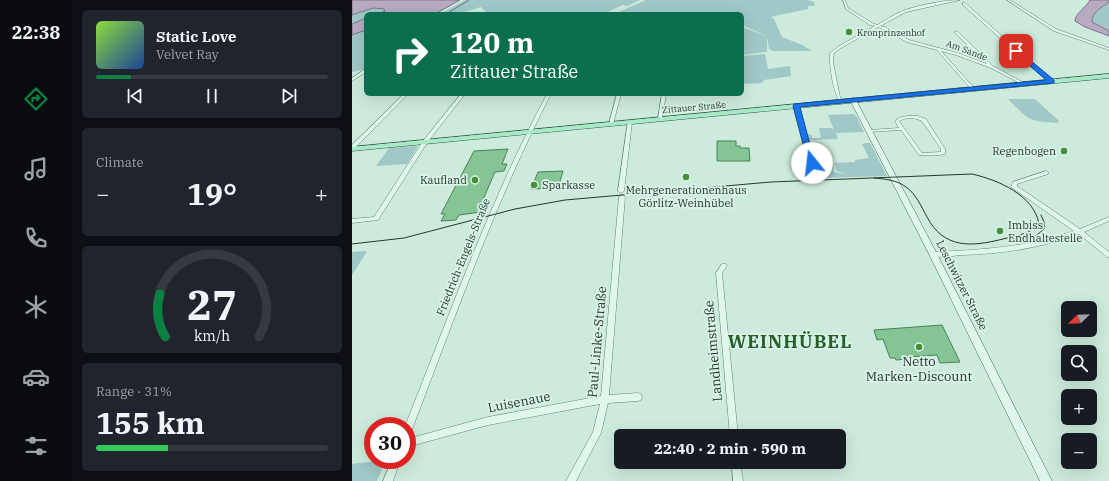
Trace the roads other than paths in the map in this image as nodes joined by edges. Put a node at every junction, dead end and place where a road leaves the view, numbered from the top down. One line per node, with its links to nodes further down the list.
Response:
1 (959, 0): 5 (street)
2 (1008, 0): 9 (street)
3 (844, 1): 5 (street, Am Sande)
4 (964, 4): 14 (street)
5 (876, 26): 8 (street, Am Sande); 23 (street)
6 (956, 32): 10 (street, Am Sande)
7 (929, 42): 8 (street)
8 (936, 48): 10 (street, Am Sande); 16 (street)
9 (1109, 49)
10 (992, 68): 15 (street, Am Sande)
11 (364, 71): 13 (street)
12 (1109, 76): 14 (main road, Zittauer Straße)
13 (352, 80)
14 (1052, 82): 15 (main road, Zittauer Straße)
15 (1024, 84): 16 (main road, Zittauer Straße)
16 (973, 89): 22 (main road, Zittauer Straße)
17 (404, 96): 32 (street)
18 (461, 96): 31 (street)
19 (547, 96): 30 (street, Friedrich-Engels-Straße)
20 (618, 96): 27 (street)
21 (664, 96): 25 (street)
22 (853, 100): 23 (main road, Zittauer Straße); 29 (street, Leschwitzer Straße)
23 (841, 101): 24 (main road, Zittauer Straße)
24 (796, 106): 25 (main road, Zittauer Straße); 33 (street)
25 (660, 119): 26 (main road, Zittauer Straße)
26 (630, 122): 27 (main road, Zittauer Straße); 42 (street, Paul-Linke-Straße)
27 (611, 124): 30 (main road, Zittauer Straße)
28 (902, 129): 28 (street); 29 (street)
29 (869, 131): 38 (street, Leschwitzer Straße)
30 (529, 132): 31 (main road, Zittauer Straße); 43 (street, Friedrich-Engels-Straße)
31 (425, 142): 32 (main road, Zittauer Straße); 36 (street)
32 (352, 148)
33 (812, 163)
34 (1046, 173): 37 (street)
35 (1109, 218): 37 (street)
36 (352, 221)
37 (1079, 231): 38 (street); 39 (street)
38 (933, 254): 51 (street, Leschwitzer Straße)
39 (1109, 255)
40 (724, 266): 44 (street, Landheimstraße)
41 (638, 396): 42 (street, Luisenaue)
42 (605, 399): 45 (street, Luisenaue); 49 (street, Paul-Linke-Straße)
43 (413, 417)
44 (733, 429)
45 (416, 441)
46 (393, 469): 48 (street)
47 (737, 469): 50 (street)
48 (388, 481)
49 (571, 481)
50 (738, 481)
51 (1046, 481)

